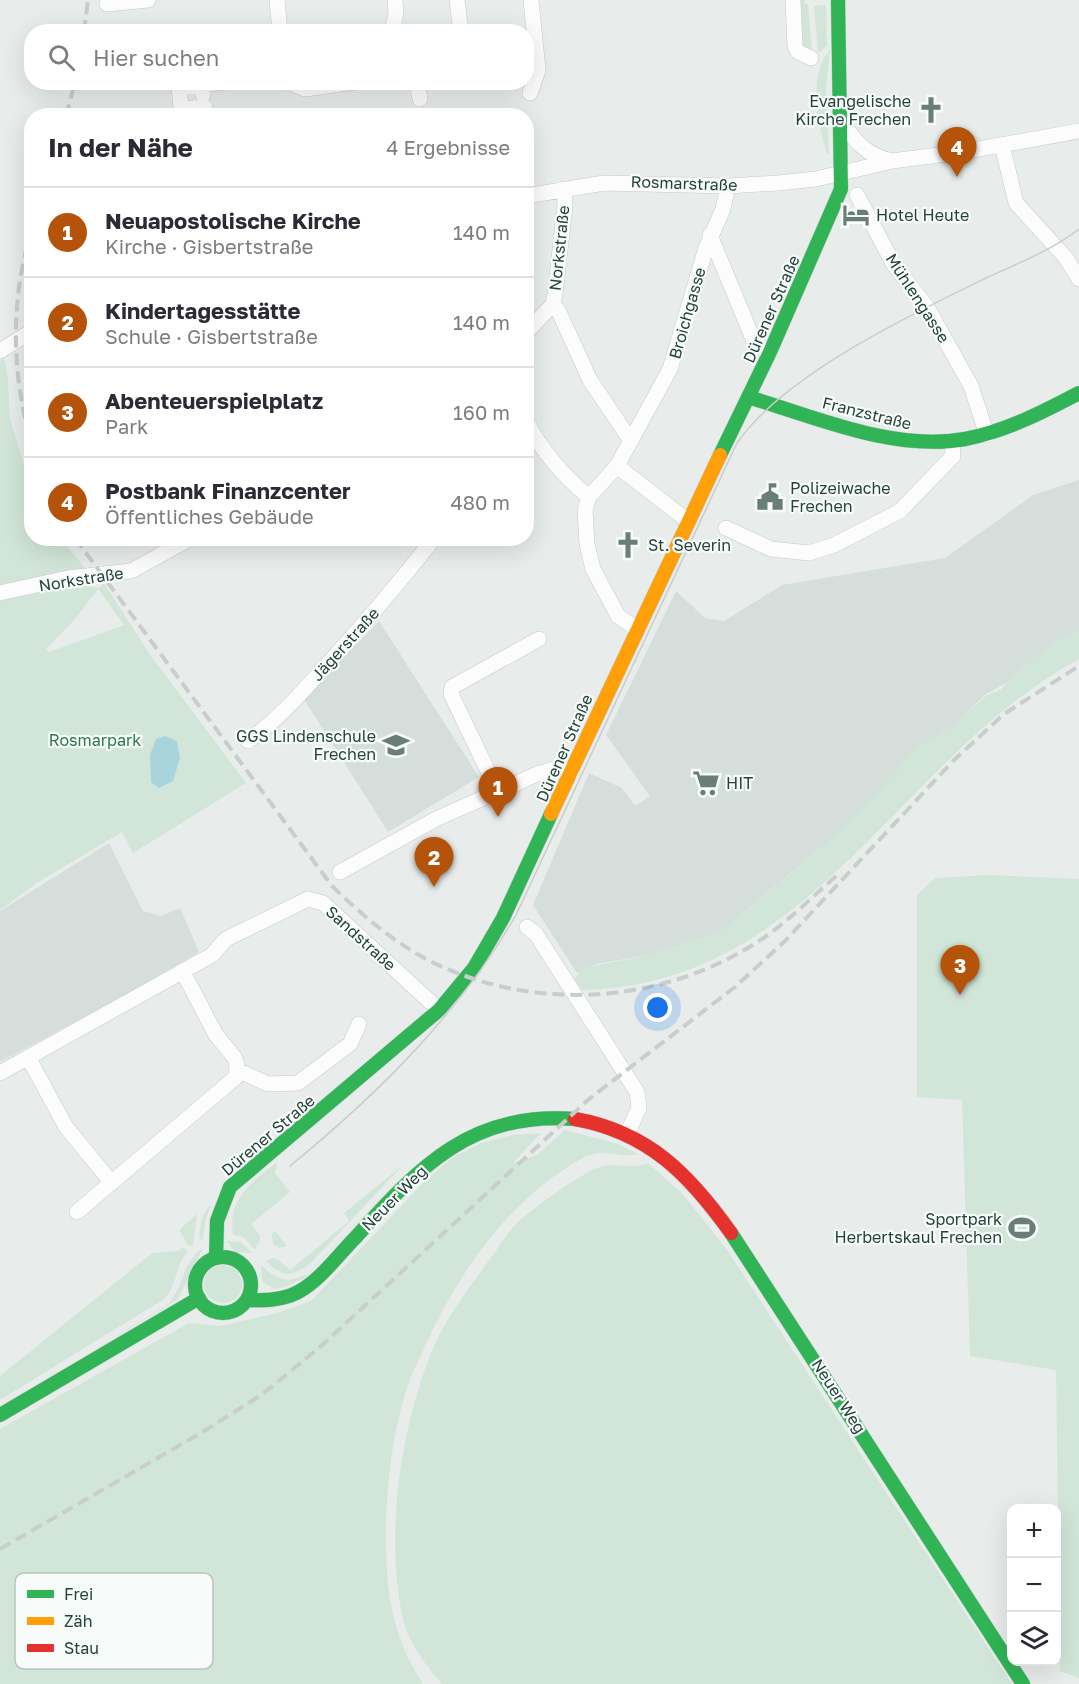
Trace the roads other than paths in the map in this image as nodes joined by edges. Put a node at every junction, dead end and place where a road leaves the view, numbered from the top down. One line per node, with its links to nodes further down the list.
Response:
1 (148, 0): 8 (street)
2 (276, 0): 9 (street)
3 (395, 0): 10 (street)
4 (458, 0): 11 (street)
5 (531, 0): 12 (street)
6 (793, 0): 14 (street)
7 (838, 0): 24 (main road, Dürener Straße)
8 (107, 4)
9 (279, 24)
10 (394, 24)
11 (460, 24)
12 (533, 24)
13 (534, 30): 15 (street)
14 (811, 58)
15 (534, 82)
16 (179, 90): 22 (street)
17 (203, 90): 23 (street)
18 (418, 90): 21 (street)
19 (531, 90): 20 (street)
20 (530, 93)
21 (420, 99)
22 (181, 108)
23 (206, 108)
24 (841, 121): 27 (street); 28 (main road, Dürener Straße)
25 (1079, 131): 26 (street, Rosmarstraße)
26 (1002, 145): 27 (street, Rosmarstraße); 34 (street)
27 (892, 161): 28 (street, Rosmarstraße)
28 (842, 173): 29 (street, Rosmarstraße); 39 (main road, Dürener Straße)
29 (728, 186): 30 (street, Rosmarstraße); 33 (street, Broichgasse)
30 (564, 189): 31 (street, Rosmarstraße); 35 (street, Norkstraße)
31 (534, 195)
32 (858, 195): 42 (street, Mühlengasse)
33 (710, 235): 39 (street); 44 (street, Broichgasse)
34 (1079, 279)
35 (553, 304): 36 (street, Norkstraße); 44 (street)
36 (534, 324)
37 (24, 336): 38 (street)
38 (0, 351)
39 (770, 352): 41 (main road, Dürener Straße)
40 (1079, 393): 42 (main road, Franzstraße)
41 (748, 397): 45 (main road, Franzstraße); 48 (main road, Dürener Straße)
42 (987, 435): 45 (main road, Franzstraße)
43 (534, 436): 47 (street)
44 (631, 441): 46 (street, Broichgasse)
45 (952, 442): 49 (street)
46 (617, 466): 47 (street, Broichgasse); 48 (street)
47 (589, 497): 53 (street)
48 (688, 521): 53 (main road, Dürener Straße)
49 (726, 528)
50 (176, 546): 52 (street, Norkstraße)
51 (428, 546): 55 (street, Jägerstraße)
52 (0, 593)
53 (637, 629): 56 (main road, Dürener Straße)
54 (539, 639): 57 (street)
55 (248, 741)
56 (572, 772): 57 (street); 61 (main road, Dürener Straße)
57 (498, 792): 58 (street)
58 (340, 872)
59 (527, 927): 66 (street)
60 (183, 972): 61 (street, Sandstraße); 63 (street, Sandstraße); 64 (street)
61 (439, 1010): 69 (main road, Dürener Straße)
62 (359, 1023): 64 (street)
63 (28, 1057): 65 (street, Sandstraße); 67 (street)
64 (237, 1070): 67 (street)
65 (0, 1073)
66 (627, 1134): 71 (main road, Neuer Weg); 73 (main road, Neuer Weg)
67 (112, 1183): 68 (street)
68 (77, 1212)
69 (216, 1258): 70 (main road); 71 (main road)
70 (199, 1298): 71 (main road); 72 (main road)
71 (247, 1300)
72 (0, 1415)
73 (1023, 1684)

